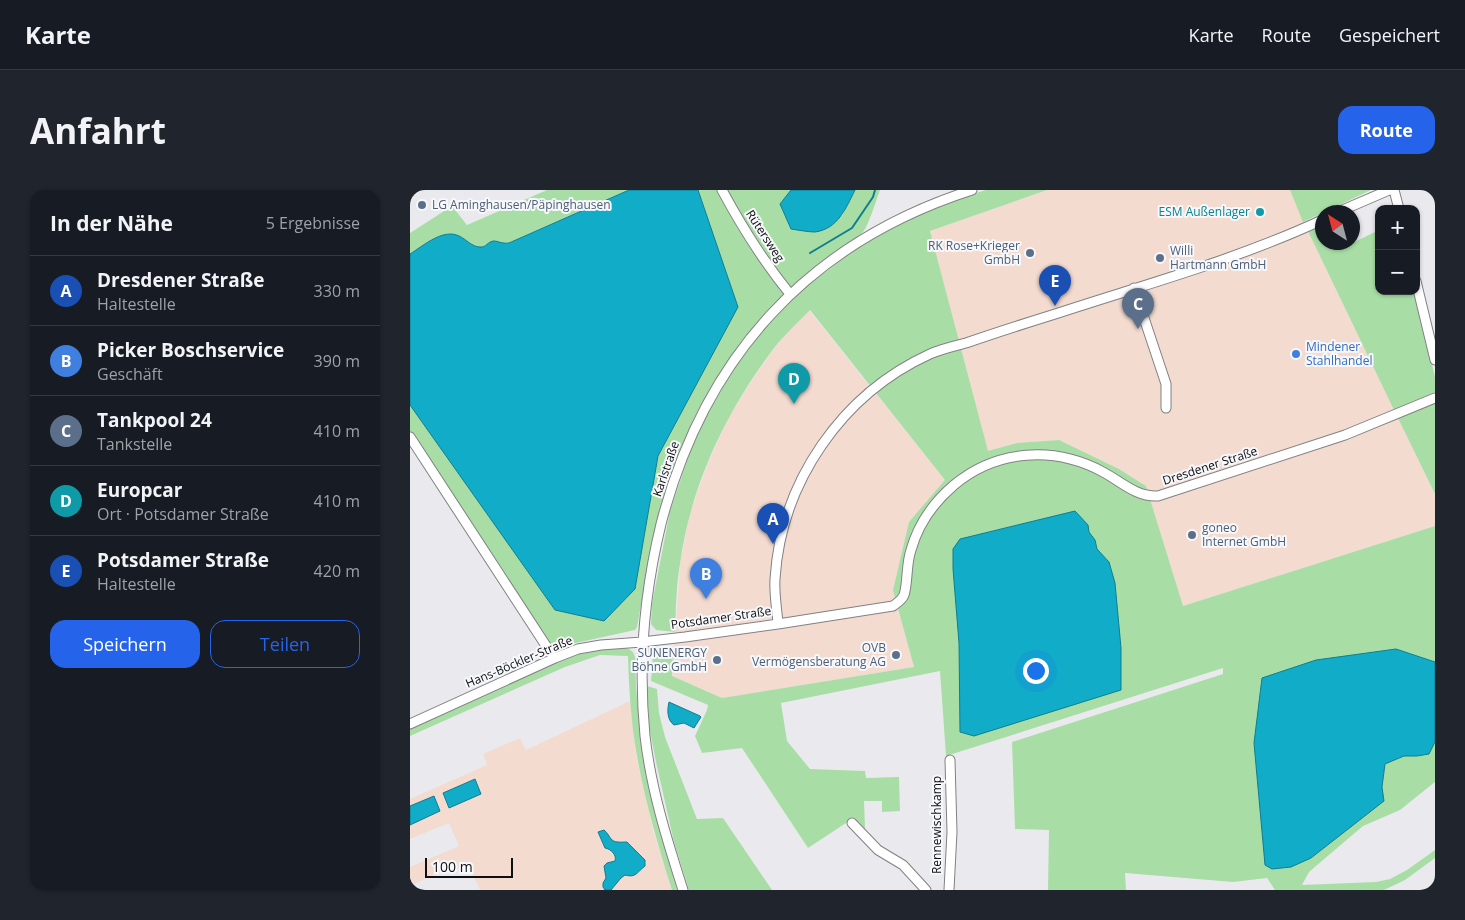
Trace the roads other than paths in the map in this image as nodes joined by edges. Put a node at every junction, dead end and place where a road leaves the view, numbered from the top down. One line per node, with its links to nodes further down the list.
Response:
1 (722, 190): 9 (street, Rütersweg)
2 (972, 190): 9 (street, Karlstraße)
3 (1389, 190): 5 (street)
4 (1394, 190): 6 (street)
5 (1354, 205)
6 (1398, 205)
7 (1315, 223): 8 (street, Potsdamer Straße)
8 (1134, 288): 13 (street); 15 (street, Potsdamer Straße)
9 (790, 294): 16 (street, Karlstraße)
10 (1420, 295): 11 (street)
11 (1435, 360)
12 (1435, 398): 15 (street, Dresdener Straße)
13 (1166, 408)
14 (410, 437): 17 (street)
15 (778, 624): 16 (street, Potsdamer Straße)
16 (642, 642): 17 (street, Hans-Böckler-Straße); 21 (street, Karlstraße)
17 (554, 658): 18 (street, Hans-Böckler-Straße)
18 (410, 724)
19 (950, 760): 23 (street, Rennewischkamp)
20 (852, 823): 22 (street)
21 (683, 890)
22 (926, 890)
23 (949, 890)

